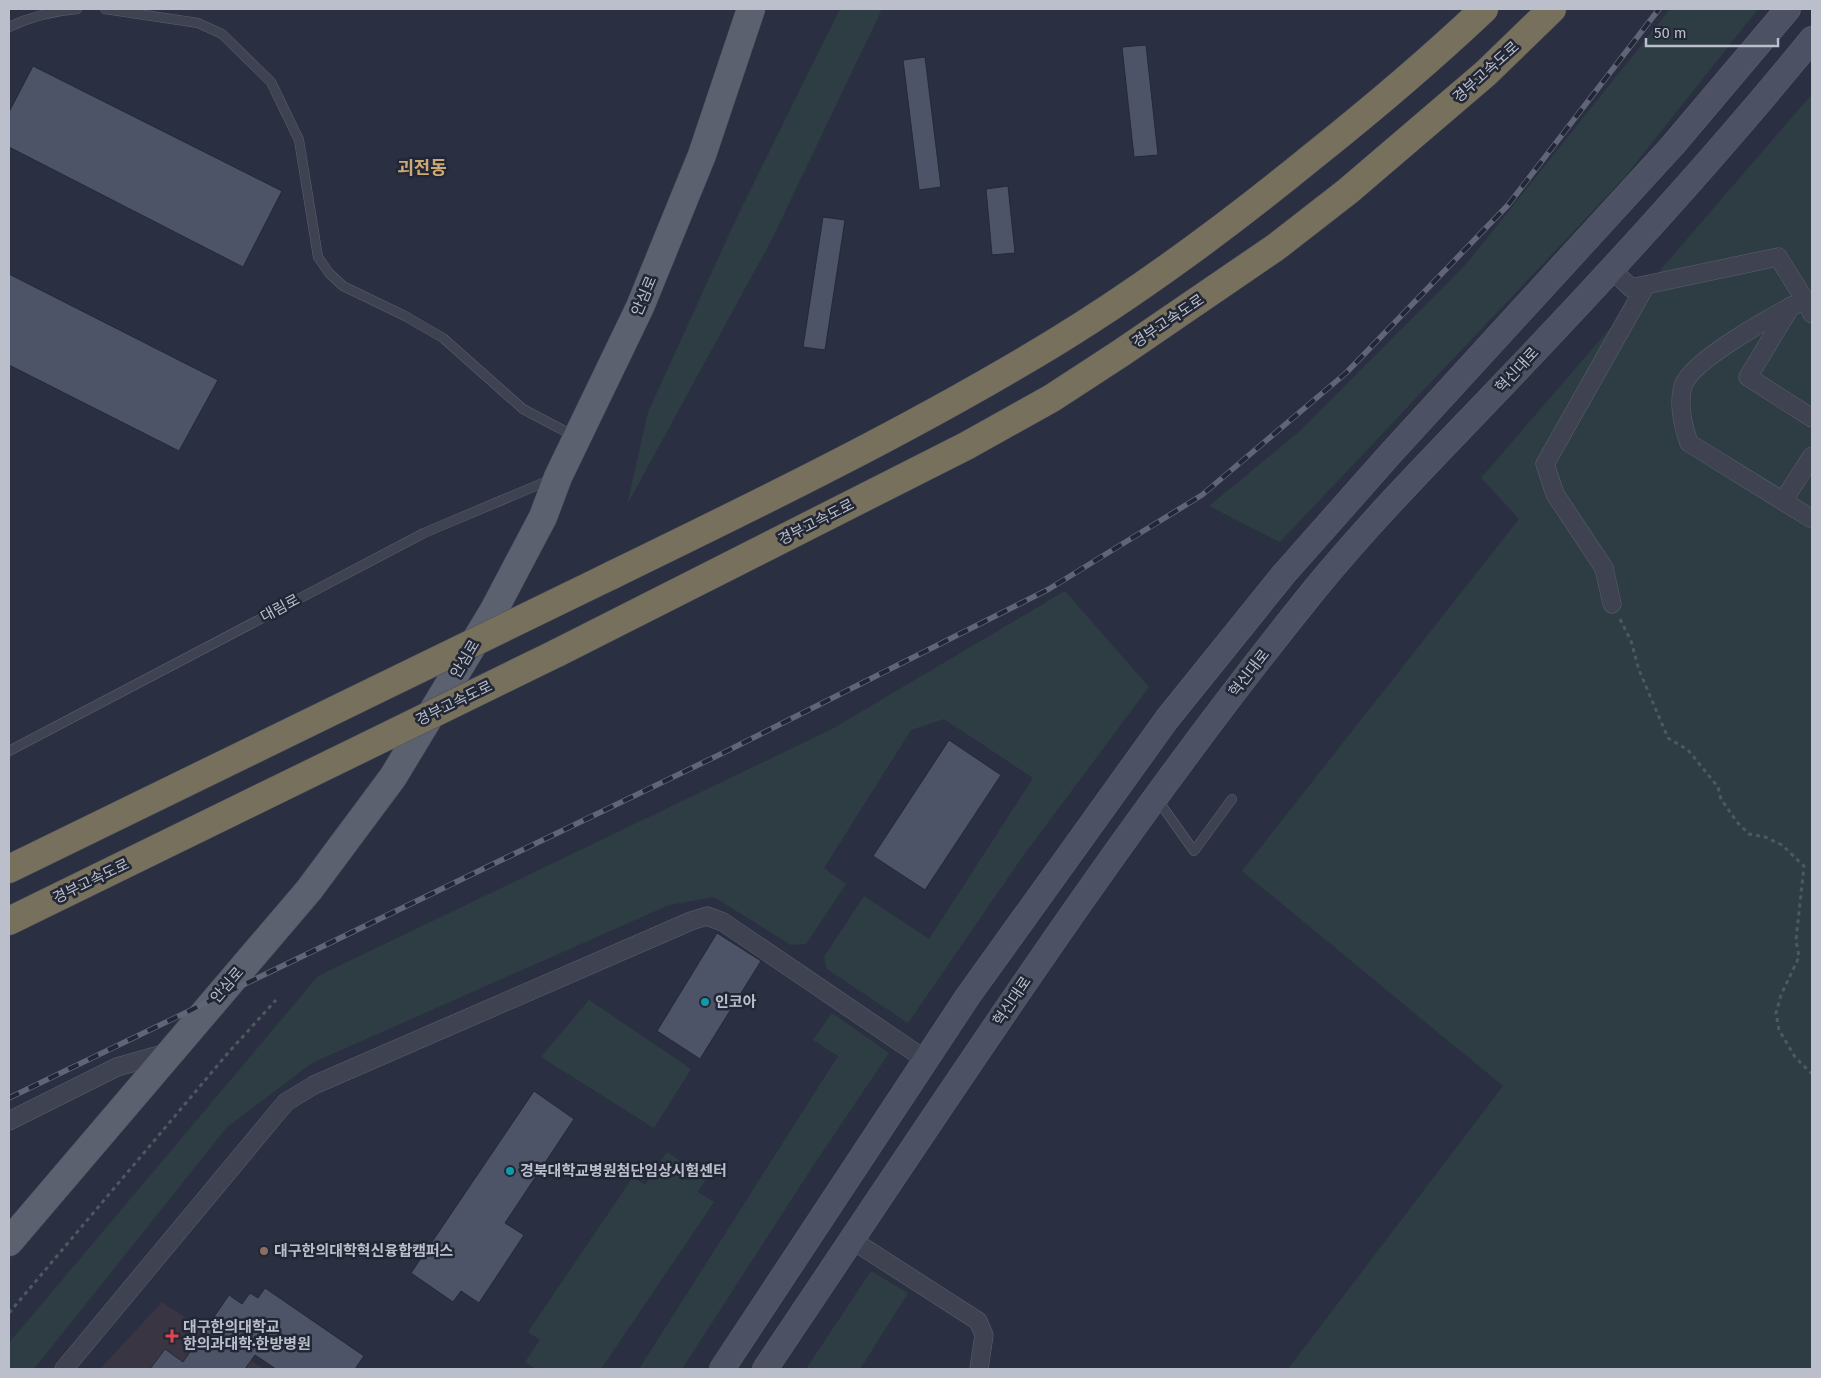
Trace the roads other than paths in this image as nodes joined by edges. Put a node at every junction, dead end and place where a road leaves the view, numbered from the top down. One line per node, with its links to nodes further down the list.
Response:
1 (77, 9): 7 (lane)
2 (105, 9): 13 (lane)
3 (751, 9): 13 (main road, 안심로)
4 (1484, 9): 22 (highway, bridge)
5 (1552, 9): 23 (highway, 경부고속도로, bridge)
6 (1788, 9): 25 (main road)
7 (9, 27)
8 (1812, 39): 9 (main road, 혁신대로)
9 (1610, 269): 10 (street); 20 (main road, 혁신대로)
10 (1646, 285): 11 (street); 18 (street)
11 (1803, 307): 12 (street); 16 (street)
12 (1812, 418)
13 (577, 438): 15 (main road, 안심로)
14 (1812, 456): 16 (street)
15 (558, 477): 19 (lane, 대림로); 24 (main road, 안심로)
16 (1783, 501): 17 (street)
17 (1812, 519)
18 (1612, 604)
19 (9, 751)
20 (1156, 797): 21 (lane); 27 (main road, 혁신대로)
21 (1232, 799)
22 (9, 869)
23 (9, 921)
24 (170, 1052): 26 (street); 28 (main road, 안심로)
25 (926, 1060): 29 (street); 30 (main road)
26 (9, 1121)
27 (852, 1240): 31 (main road, 혁신대로); 32 (street)
28 (9, 1242)
29 (64, 1369)
30 (722, 1369)
31 (765, 1369)
32 (979, 1369)

